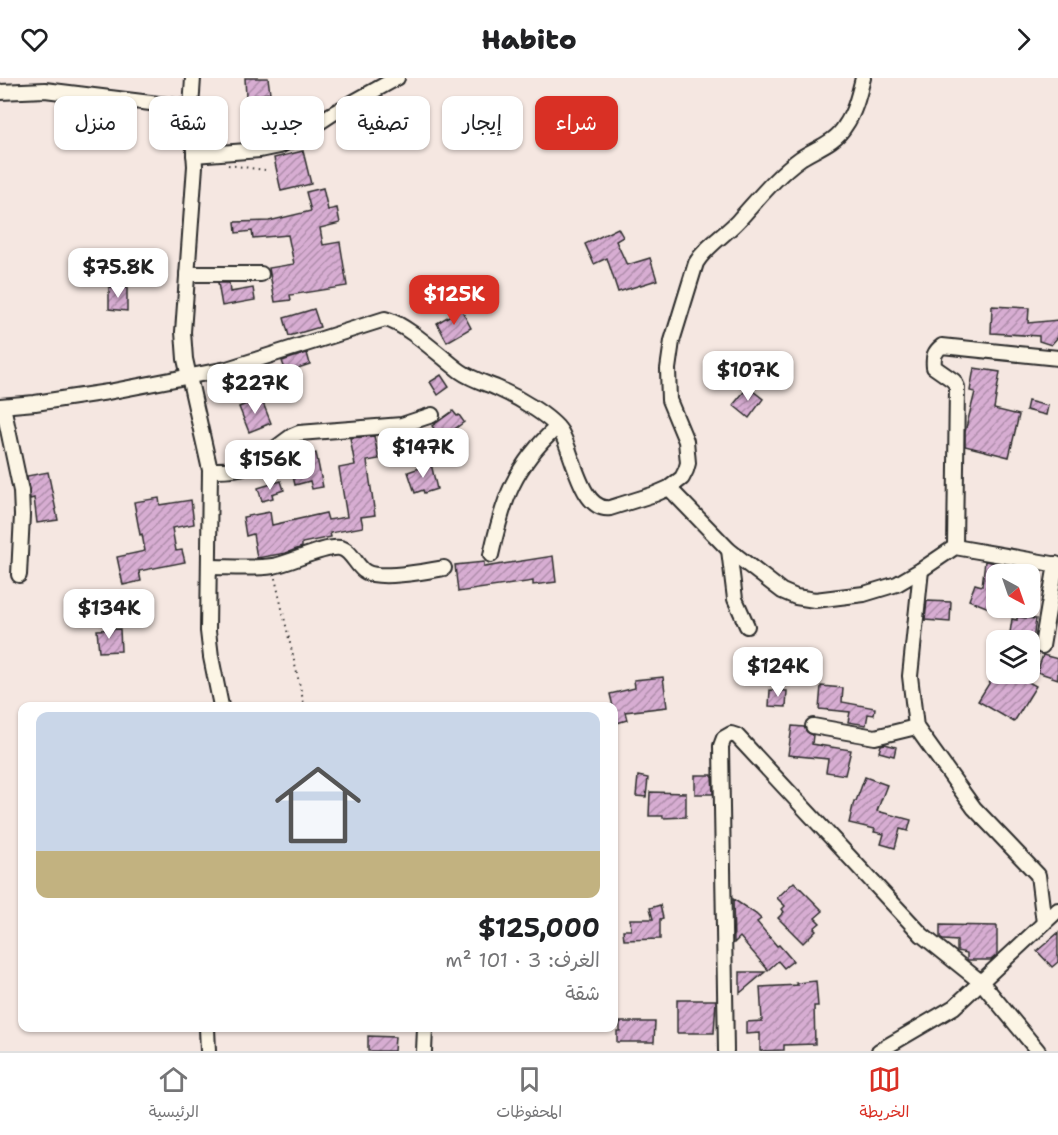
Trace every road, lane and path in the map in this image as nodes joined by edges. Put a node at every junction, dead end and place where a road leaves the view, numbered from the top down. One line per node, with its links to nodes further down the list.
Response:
1 (193, 78): 5 (street)
2 (397, 78): 8 (street)
3 (863, 78): 19 (street)
4 (0, 92): 6 (street)
5 (192, 96)
6 (149, 103)
7 (194, 150): 8 (street)
8 (194, 155): 11 (street)
9 (223, 165): 10 (path)
10 (266, 170)
11 (187, 274): 12 (street); 14 (street)
12 (261, 274)
13 (1058, 358): 20 (street)
14 (188, 375): 15 (street); 17 (street); 18 (street)
15 (2, 406): 28 (street)
16 (432, 415): 18 (street)
17 (557, 427): 19 (street); 22 (street)
18 (210, 470): 25 (street)
19 (669, 488): 21 (street)
20 (955, 547): 23 (street); 27 (street)
21 (729, 550): 27 (street); 29 (street)
22 (491, 555)
23 (1057, 565): 30 (street)
24 (274, 566): 25 (street); 26 (street); 32 (path)
25 (209, 567): 31 (street)
26 (444, 568)
27 (921, 570): 34 (street)
28 (19, 575)
29 (747, 626)
30 (1042, 646)
31 (220, 702)
32 (304, 702)
33 (813, 726): 34 (street)
34 (915, 727): 36 (street)
35 (1058, 910): 36 (street)
36 (1044, 923): 37 (street)
37 (982, 983): 42 (street); 43 (street); 44 (street)
38 (207, 1032): 40 (street)
39 (425, 1032): 41 (street)
40 (208, 1051)
41 (424, 1051)
42 (726, 1051)
43 (879, 1051)
44 (1038, 1051)

